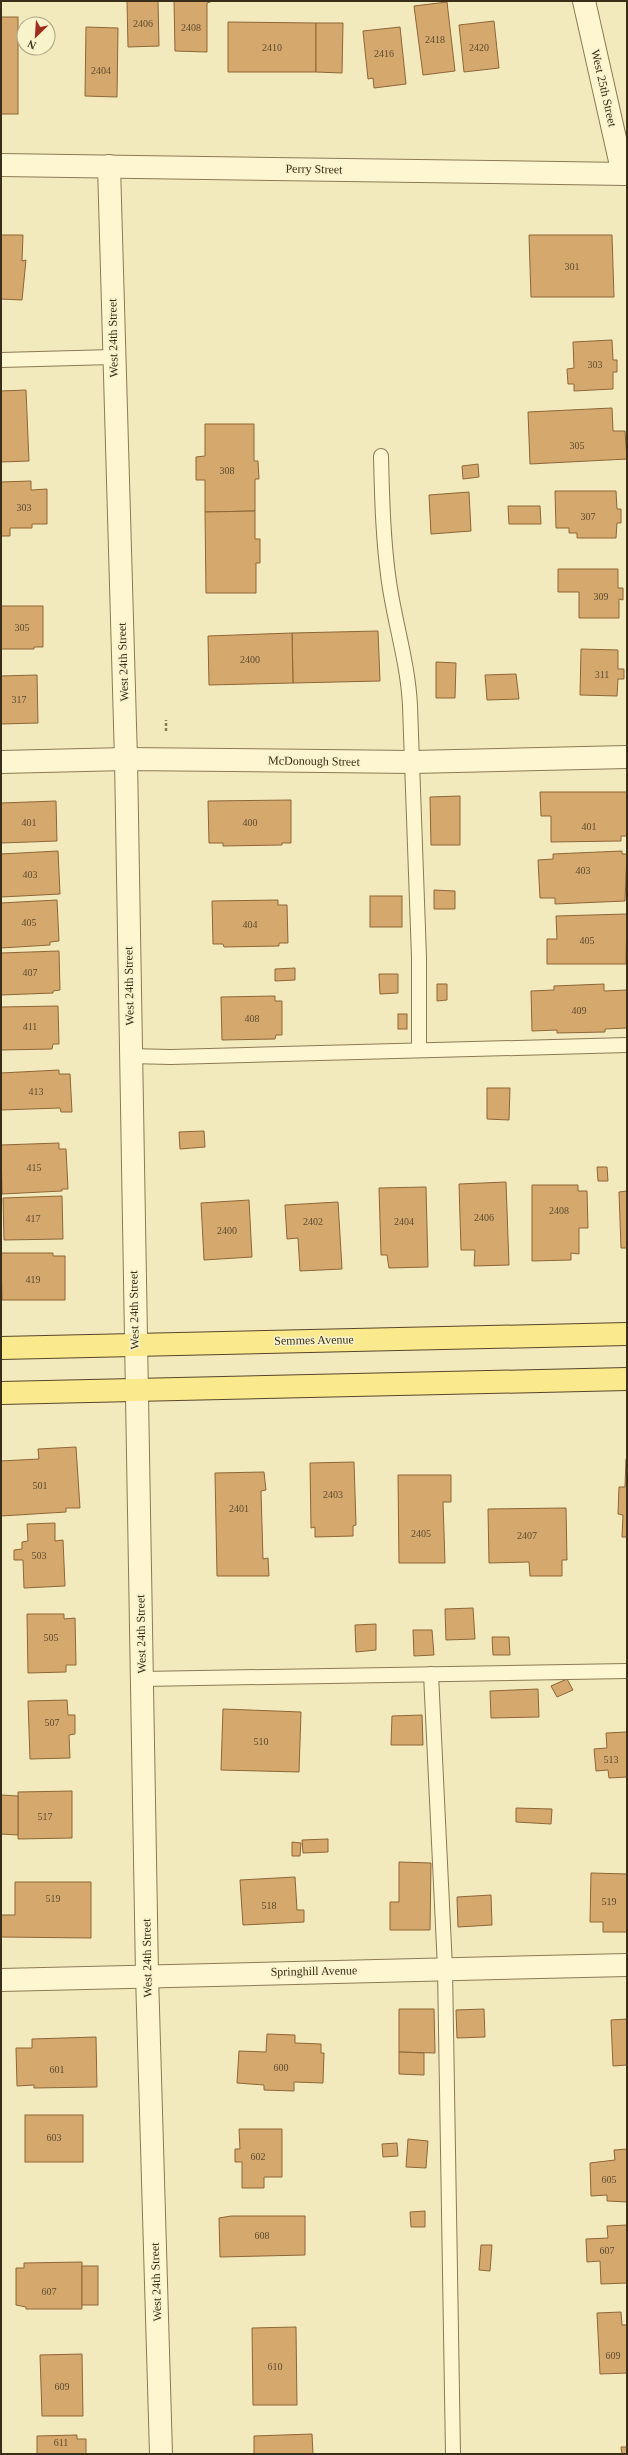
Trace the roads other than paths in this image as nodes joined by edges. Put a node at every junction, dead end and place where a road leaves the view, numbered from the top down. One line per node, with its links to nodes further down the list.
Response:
1 (584, 1): 4 (street, West 25th Street)
2 (1, 166): 3 (street, Perry Street)
3 (110, 166): 4 (street, Perry Street); 5 (street, West 24th Street)
4 (625, 174)
5 (113, 357): 6 (lane); 9 (street, West 24th Street)
6 (1, 360)
7 (381, 456): 11 (lane)
8 (627, 757): 11 (street, McDonough Street)
9 (126, 759): 10 (street, McDonough Street); 11 (street, McDonough Street); 14 (street, West 24th Street)
10 (1, 762)
11 (413, 762): 13 (lane)
12 (627, 1045): 13 (lane)
13 (419, 1050): 14 (lane)
14 (129, 1056): 16 (street, West 24th Street)
15 (627, 1334): 16 (main road, Semmes Avenue)
16 (135, 1345): 17 (main road, Semmes Avenue); 19 (street, West 24th Street)
17 (1, 1348)
18 (627, 1379): 19 (main road)
19 (137, 1390): 20 (main road); 23 (street, West 24th Street)
20 (1, 1393)
21 (627, 1671): 22 (lane)
22 (431, 1674): 23 (lane); 25 (lane)
23 (142, 1679): 26 (street, West 24th Street)
24 (627, 1965): 25 (street, Springhill Avenue)
25 (446, 1968): 26 (street, Springhill Avenue); 29 (lane)
26 (147, 1975): 27 (street, Springhill Avenue); 28 (street, West 24th Street)
27 (1, 1980)
28 (161, 2454)
29 (453, 2454)

